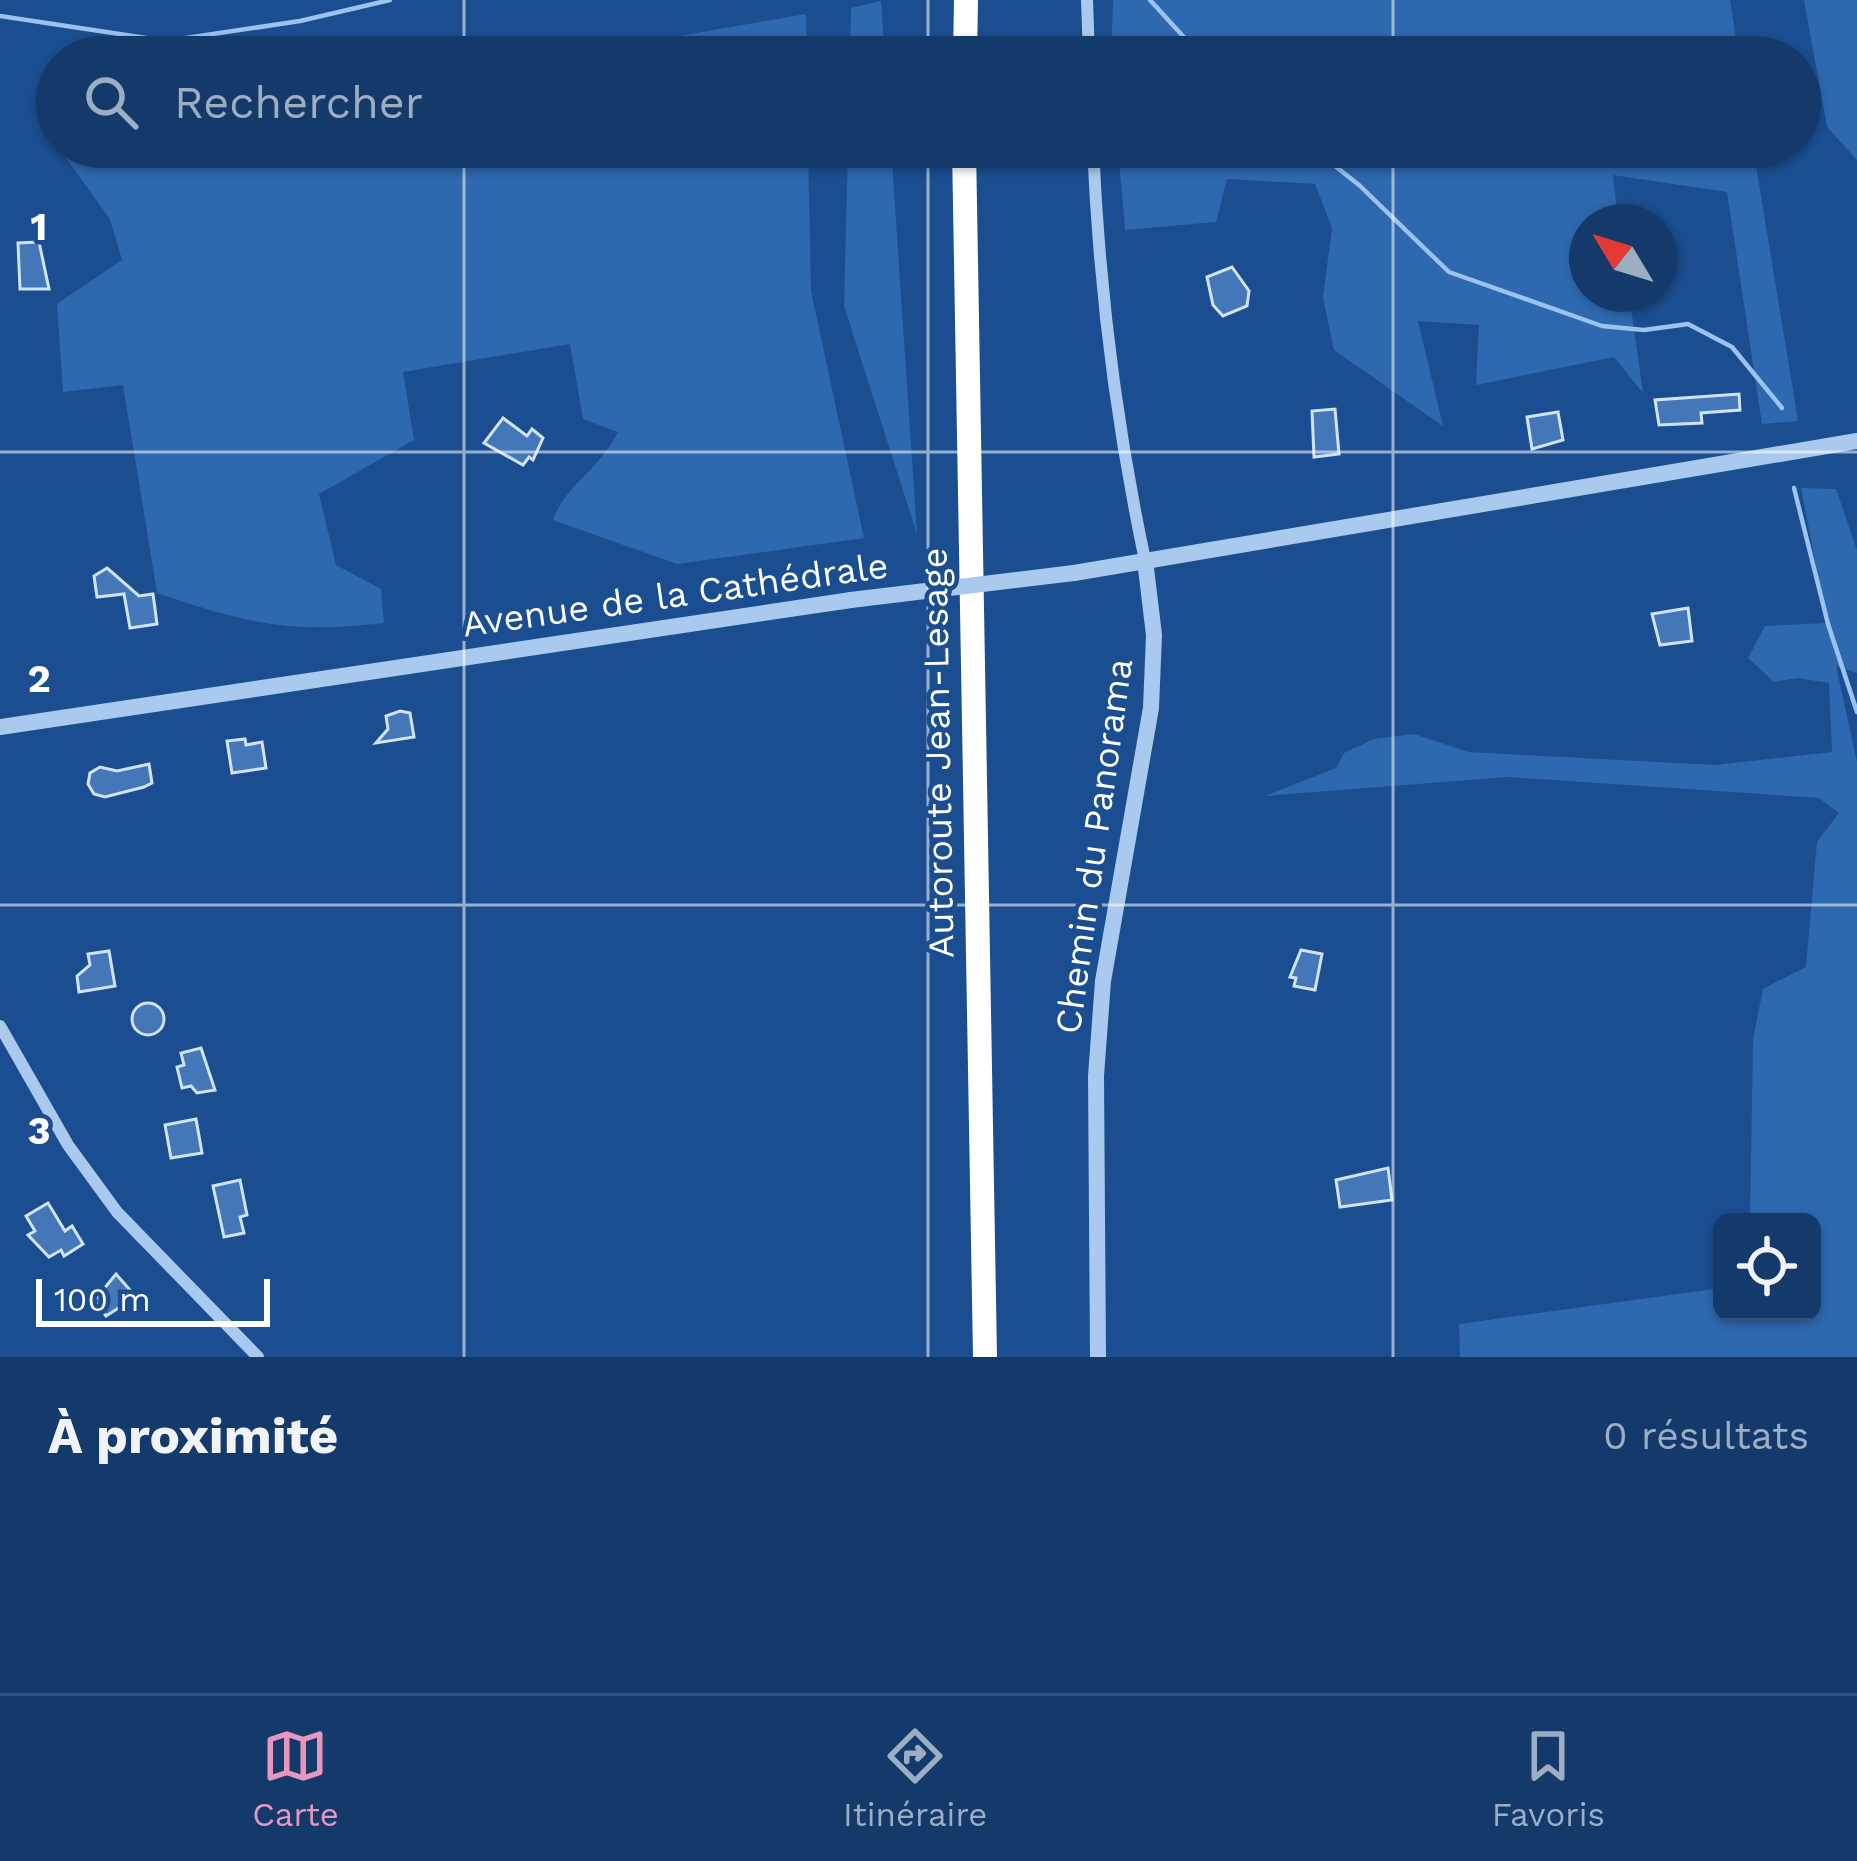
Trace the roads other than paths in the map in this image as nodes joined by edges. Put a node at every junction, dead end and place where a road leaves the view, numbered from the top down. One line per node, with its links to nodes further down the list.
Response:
1 (966, 0): 3 (highway)
2 (1087, 0): 4 (street)
3 (965, 36)
4 (1089, 36)
5 (964, 168): 12 (highway, Autoroute Jean-Lesage)
6 (1094, 168): 8 (street)
7 (1857, 441): 8 (street, Avenue de la Cathédrale)
8 (1145, 560): 9 (street, Avenue de la Cathédrale, bridge); 13 (street, Chemin du Panorama)
9 (0, 727)
10 (0, 1026): 11 (street)
11 (258, 1357)
12 (985, 1357)
13 (1098, 1357)

